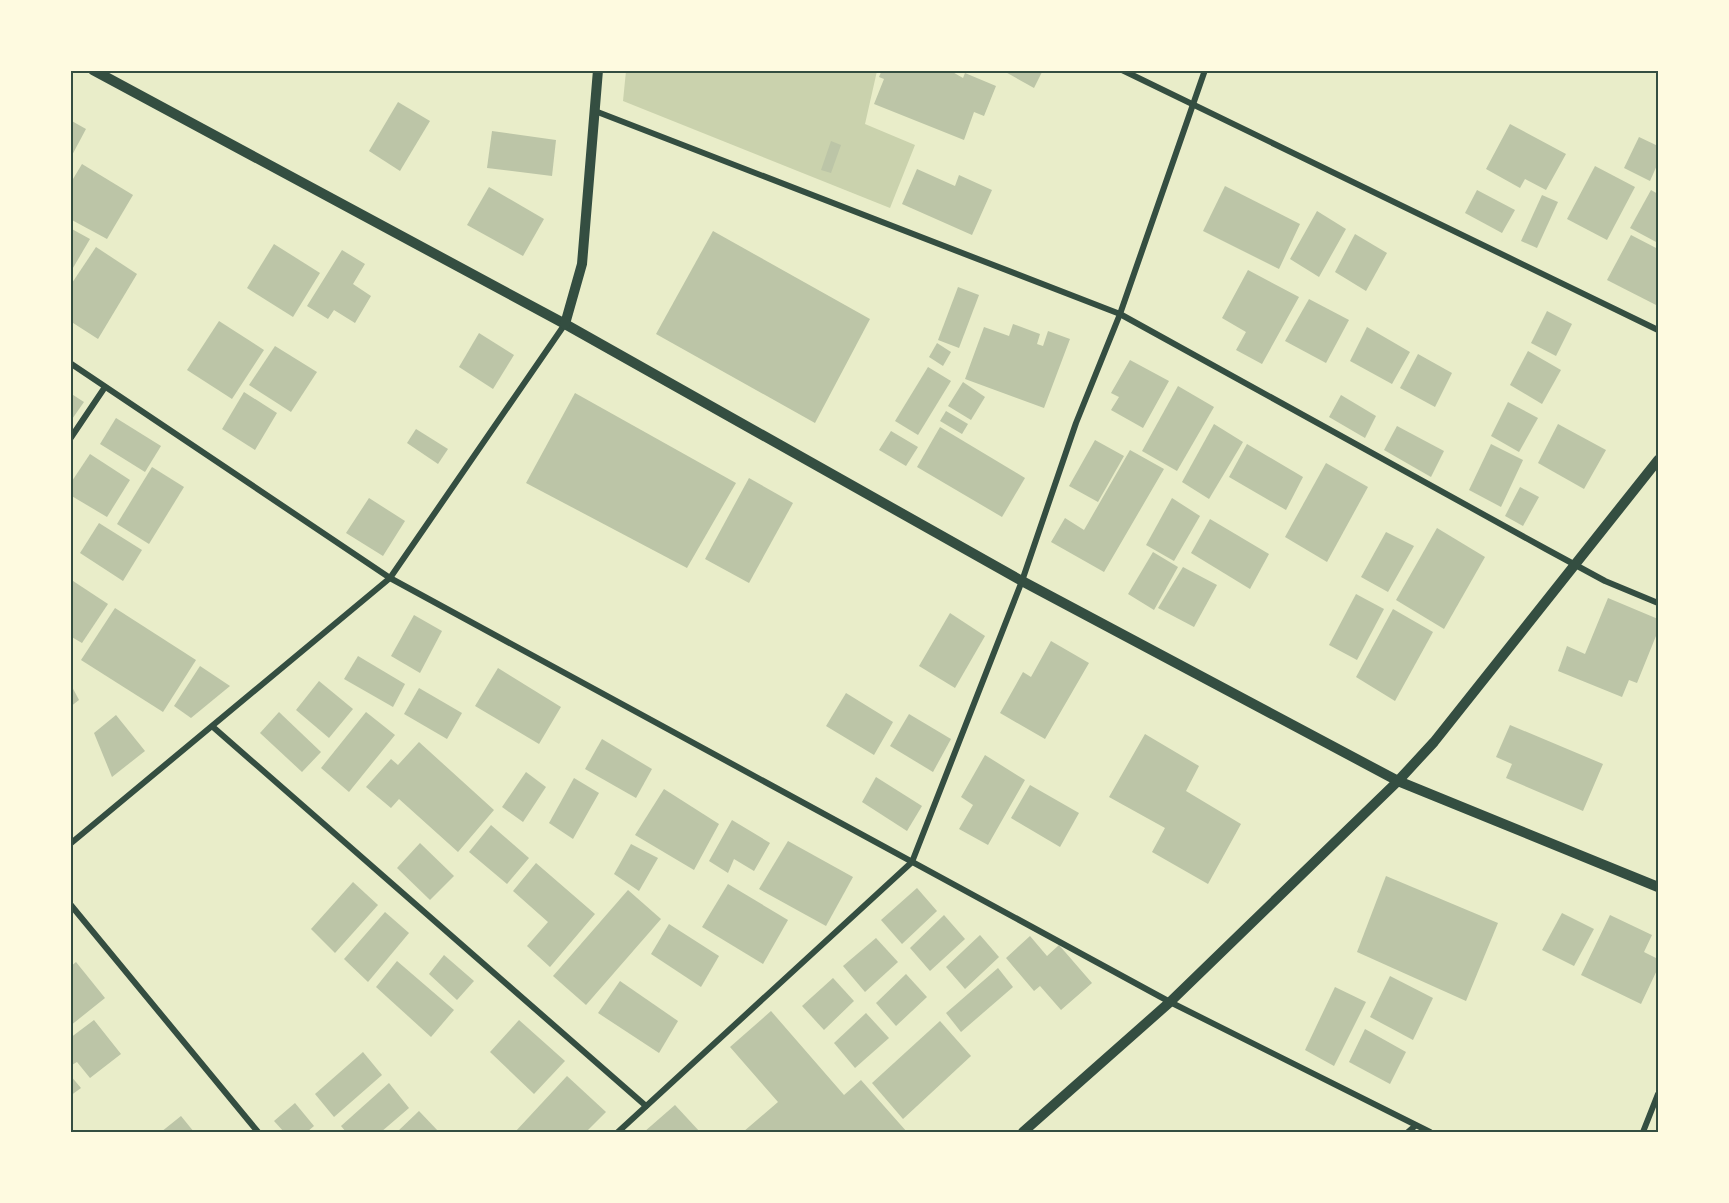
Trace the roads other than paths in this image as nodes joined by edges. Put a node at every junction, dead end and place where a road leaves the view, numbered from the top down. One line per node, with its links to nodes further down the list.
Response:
1 (93, 70): 8 (street)
2 (598, 70): 6 (street)
3 (1122, 70): 5 (street)
4 (1205, 70): 5 (street)
5 (1193, 104): 7 (street); 9 (street)
6 (595, 111): 7 (street); 8 (street)
7 (1120, 314): 14 (street); 16 (street)
8 (565, 324): 15 (street); 16 (street)
9 (1659, 330)
10 (70, 363): 11 (street)
11 (105, 387): 12 (street); 15 (street)
12 (70, 439)
13 (1659, 460): 14 (street)
14 (1574, 563): 17 (street); 19 (street)
15 (390, 578): 18 (street); 21 (street)
16 (1022, 581): 19 (street); 21 (street)
17 (1659, 603)
18 (213, 727): 20 (street); 26 (street)
19 (1398, 781): 22 (street); 24 (street)
20 (70, 844)
21 (912, 862): 24 (street); 26 (street)
22 (1659, 887)
23 (70, 904): 28 (street)
24 (1170, 1002): 27 (street); 30 (street)
25 (1659, 1094): 33 (street)
26 (646, 1106): 29 (street)
27 (1416, 1126): 31 (street); 32 (street)
28 (258, 1132)
29 (618, 1132)
30 (1023, 1132)
31 (1408, 1132)
32 (1430, 1132)
33 (1643, 1132)

